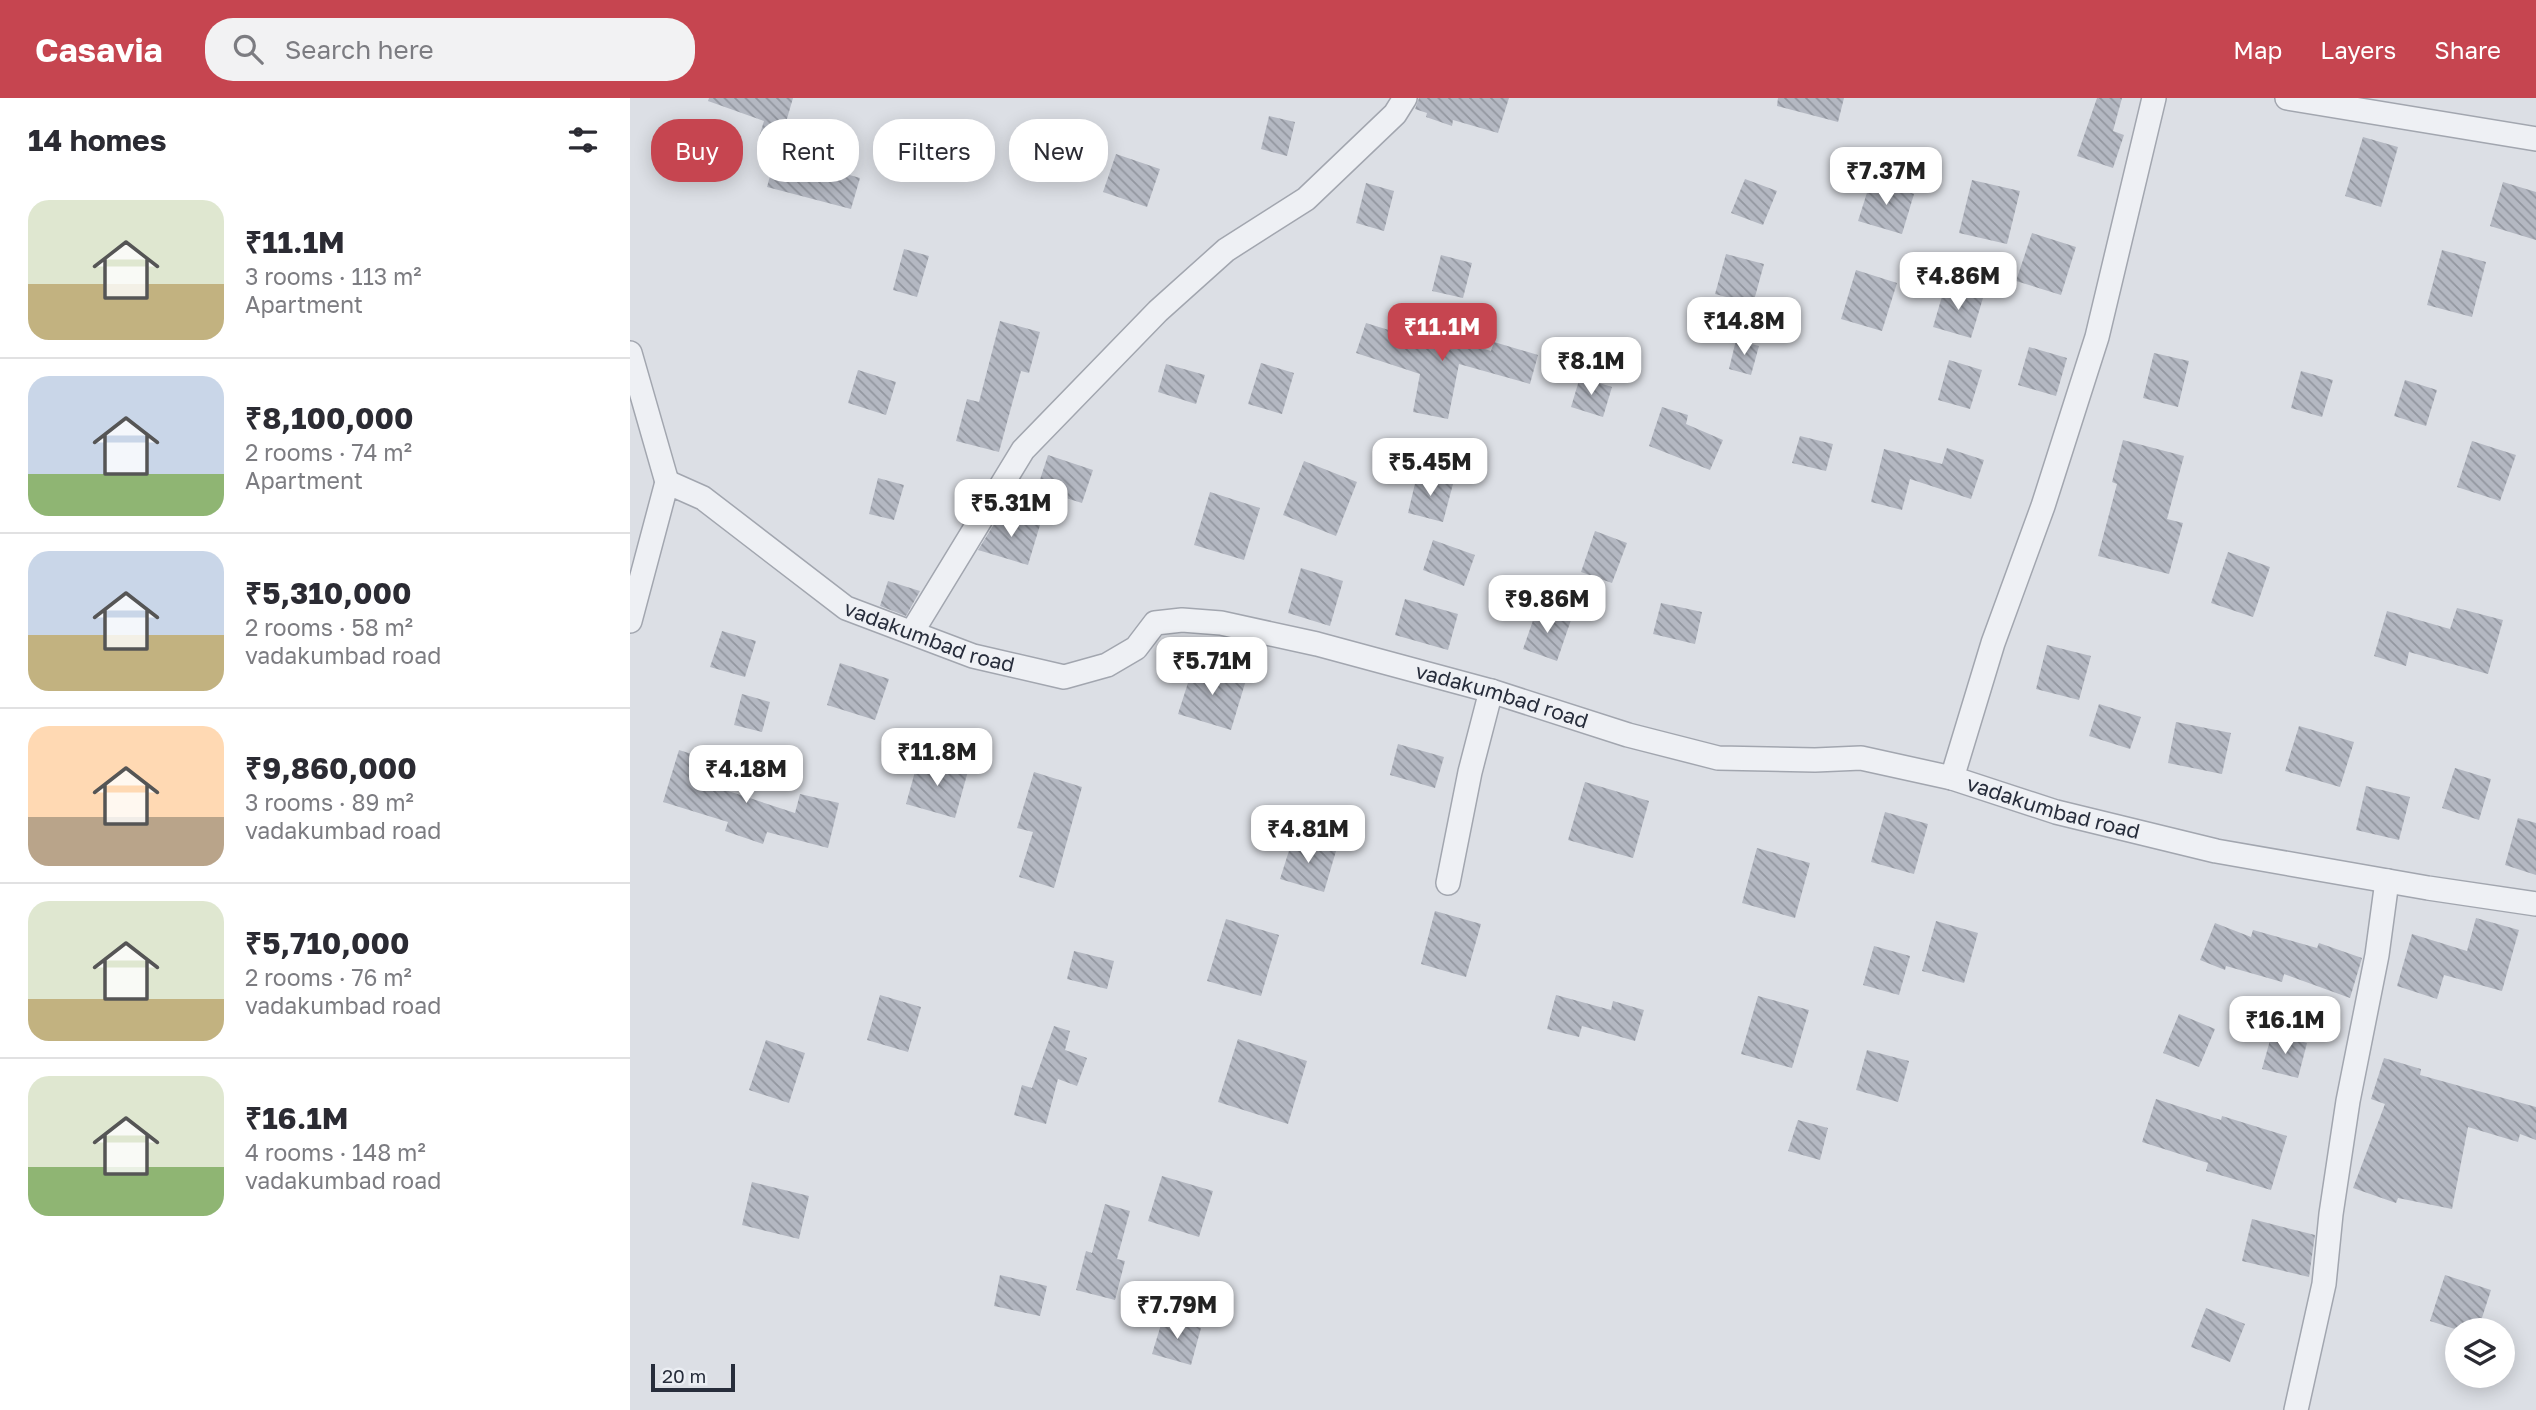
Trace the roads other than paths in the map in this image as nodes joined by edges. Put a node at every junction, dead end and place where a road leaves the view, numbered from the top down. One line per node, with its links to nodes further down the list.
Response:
1 (1405, 98): 8 (street)
2 (2154, 98): 10 (street)
3 (2287, 98): 4 (street)
4 (2536, 139)
5 (630, 353): 6 (street)
6 (667, 482): 7 (street); 8 (street, vadakumbad road)
7 (630, 621)
8 (912, 632): 9 (street, vadakumbad road)
9 (1491, 691): 10 (street, vadakumbad road); 12 (street)
10 (1952, 778): 11 (street, vadakumbad road)
11 (2387, 881): 13 (street, vadakumbad road); 14 (street)
12 (1448, 883)
13 (2536, 904)
14 (2296, 1410)

